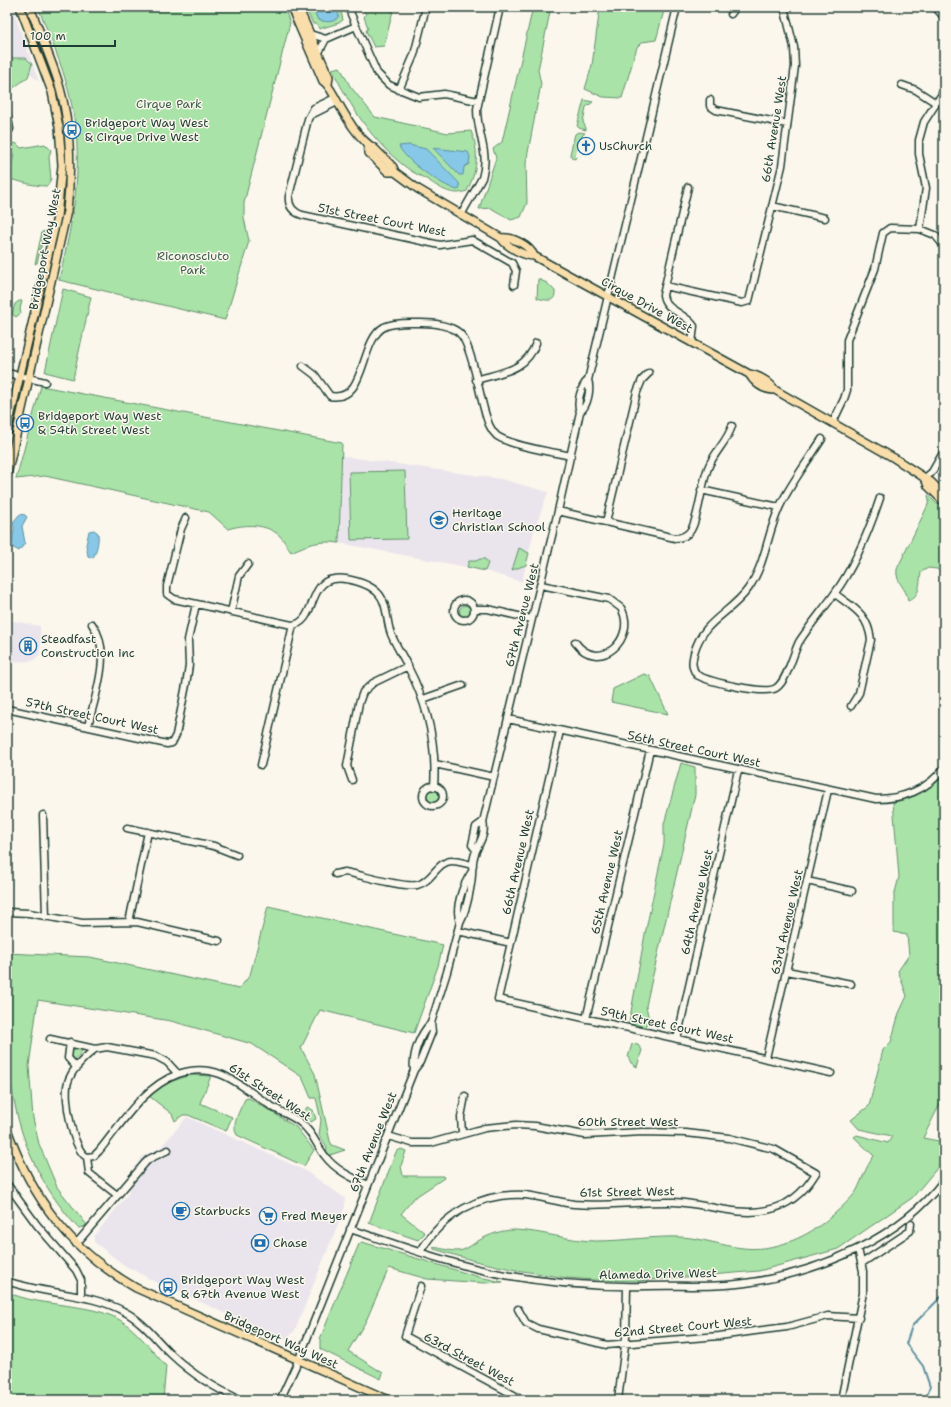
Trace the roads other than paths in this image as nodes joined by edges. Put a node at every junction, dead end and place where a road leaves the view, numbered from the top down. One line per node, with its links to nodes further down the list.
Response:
1 (20, 7): 43 (main road, Bridgeport Way West)
2 (30, 7): 44 (main road, Bridgeport Way West)
3 (291, 7): 18 (main road, Cirque Drive West)
4 (298, 7): 15 (main road, Cirque Drive West)
5 (348, 7): 14 (street)
6 (426, 7): 20 (street)
7 (500, 7): 24 (street)
8 (677, 7): 37 (street, 67th Avenue West)
9 (736, 7): 12 (street)
10 (784, 7): 27 (street, 66th Avenue West)
11 (935, 7): 13 (street)
12 (731, 14)
13 (944, 17)
14 (356, 26): 16 (street); 20 (street)
15 (310, 34): 16 (street); 17 (main road, Cirque Drive West)
16 (326, 39): 17 (street)
17 (318, 54): 18 (main road, Cirque Drive West)
18 (328, 84): 22 (main road, Cirque Drive West)
19 (902, 85): 25 (street)
20 (399, 90): 24 (street)
21 (944, 91): 25 (street)
22 (336, 100): 31 (main road, Cirque Drive West); 35 (street, 51st Street Court West)
23 (710, 100): 27 (street)
24 (478, 101): 31 (street)
25 (936, 103): 33 (street)
26 (7, 114): 28 (street)
27 (787, 124): 30 (street, 66th Avenue West)
28 (7, 133)
29 (688, 187): 36 (street)
30 (772, 206): 32 (street); 36 (street, 66th Avenue West)
31 (461, 215): 37 (main road, Cirque Drive West)
32 (825, 218)
33 (920, 229): 34 (street); 47 (street)
34 (944, 246)
35 (514, 286)
36 (665, 286): 39 (street)
37 (607, 296): 39 (main road, Cirque Drive West); 52 (street, 67th Avenue West)
38 (536, 343): 45 (street)
39 (692, 343): 47 (main road, Cirque Drive West)
40 (303, 366): 45 (street)
41 (7, 373): 43 (street)
42 (649, 373): 62 (street)
43 (20, 376): 44 (street); 49 (main road, Bridgeport Way West)
44 (30, 378): 46 (street); 53 (main road, Bridgeport Way West)
45 (476, 380): 52 (street)
46 (45, 382)
47 (833, 422): 54 (main road, Cirque Drive West)
48 (732, 426): 55 (street)
49 (7, 431)
50 (822, 439): 59 (street)
51 (944, 451): 54 (street)
52 (571, 456): 60 (street, 67th Avenue West)
53 (7, 475)
54 (925, 480): 56 (main road, Cirque Drive West); 58 (main road, Cirque Drive West)
55 (702, 490): 59 (street); 62 (street)
56 (944, 495)
57 (880, 498): 65 (street)
58 (944, 502)
59 (780, 507): 65 (street)
60 (558, 511): 62 (street); 64 (street, 67th Avenue West)
61 (186, 518): 66 (street)
62 (606, 522)
63 (248, 564): 68 (street)
64 (541, 585): 69 (street, 67th Avenue West); 72 (street)
65 (835, 594): 76 (street)
66 (196, 604): 68 (street); 79 (street, 57th Street Court West)
67 (474, 610): 69 (street)
68 (231, 612): 71 (street)
69 (531, 620): 78 (street, 67th Avenue West)
70 (92, 624): 79 (street)
71 (293, 625): 73 (street); 83 (street)
72 (575, 642)
73 (408, 666): 75 (street); 87 (street)
74 (463, 685): 75 (street)
75 (423, 698): 82 (street)
76 (851, 706)
77 (7, 709): 79 (street, 57th Street Court West)
78 (508, 719): 80 (street, 56th Street Court West); 86 (street, 67th Avenue West)
79 (88, 726)
80 (560, 731): 81 (street, 56th Street Court West); 103 (street, 66th Avenue West)
81 (650, 750): 85 (street, 56th Street Court West); 107 (street, 65th Avenue West)
82 (435, 764): 86 (street); 88 (street)
83 (261, 765)
84 (944, 768): 89 (street, 56th Street Court West)
85 (738, 770): 89 (street, 56th Street Court West); 108 (street, 64th Avenue West)
86 (494, 778): 94 (street, 67th Avenue West)
87 (352, 780)
88 (434, 787)
89 (828, 790): 96 (street, 63rd Avenue West)
90 (43, 814): 99 (street)
91 (127, 828): 92 (street)
92 (148, 832): 93 (street); 100 (street)
93 (237, 855)
94 (473, 865): 95 (street); 101 (street, 67th Avenue West)
95 (335, 874)
96 (807, 881): 97 (street); 104 (street, 63rd Avenue West)
97 (852, 891)
98 (7, 912): 99 (street)
99 (46, 916): 100 (street)
100 (129, 922): 102 (street)
101 (458, 931): 103 (street); 119 (street, 67th Avenue West)
102 (219, 941)
103 (511, 943): 106 (street, 66th Avenue West)
104 (787, 971): 105 (street); 112 (street, 63rd Avenue West)
105 (851, 984)
106 (498, 999): 107 (street, 59th Street Court West)
107 (586, 1019): 108 (street, 59th Street Court West)
108 (677, 1038): 112 (street, 59th Street Court West)
109 (50, 1039): 110 (street)
110 (70, 1042): 111 (street); 113 (street)
111 (95, 1049): 113 (street); 115 (street)
112 (766, 1058): 114 (street, 59th Street Court West)
113 (77, 1068): 121 (street)
114 (831, 1073)
115 (178, 1074): 121 (street, 61st Street West); 125 (street, 61st Street West)
116 (465, 1096): 118 (street)
117 (7, 1129): 131 (main road, Bridgeport Way West)
118 (462, 1133): 119 (street, 60th Street West); 122 (street, 60th Street West)
119 (388, 1136): 125 (street, 67th Avenue West)
120 (168, 1150): 128 (street)
121 (87, 1157): 128 (street)
122 (816, 1173): 133 (street, 61st Street West)
123 (944, 1180): 126 (street, Alameda Drive West)
124 (7, 1184): 138 (street)
125 (368, 1185): 130 (street, 67th Avenue West)
126 (939, 1186): 127 (street); 132 (street, Alameda Drive West)
127 (944, 1190)
128 (117, 1195): 131 (street)
129 (911, 1224): 134 (street)
130 (350, 1229): 133 (street, Alameda Drive West); 142 (street, 67th Avenue West)
131 (76, 1244): 142 (main road, Bridgeport Way West)
132 (858, 1249): 134 (street); 137 (street, Alameda Drive West)
133 (420, 1252): 137 (street, Alameda Drive West)
134 (862, 1263): 140 (street)
135 (7, 1281): 138 (street)
136 (421, 1286): 146 (street, 63rd Street West)
137 (627, 1287): 141 (street)
138 (81, 1297): 143 (street)
139 (518, 1309): 141 (street, 62nd Street Court West)
140 (859, 1318): 141 (street, 62nd Street Court West); 148 (street)
141 (625, 1343): 147 (street)
142 (299, 1359): 144 (street, 67th Avenue West); 145 (main road, Bridgeport Way West)
143 (241, 1400)
144 (280, 1400)
145 (390, 1400)
146 (523, 1400)
147 (618, 1400)
148 (842, 1400)

